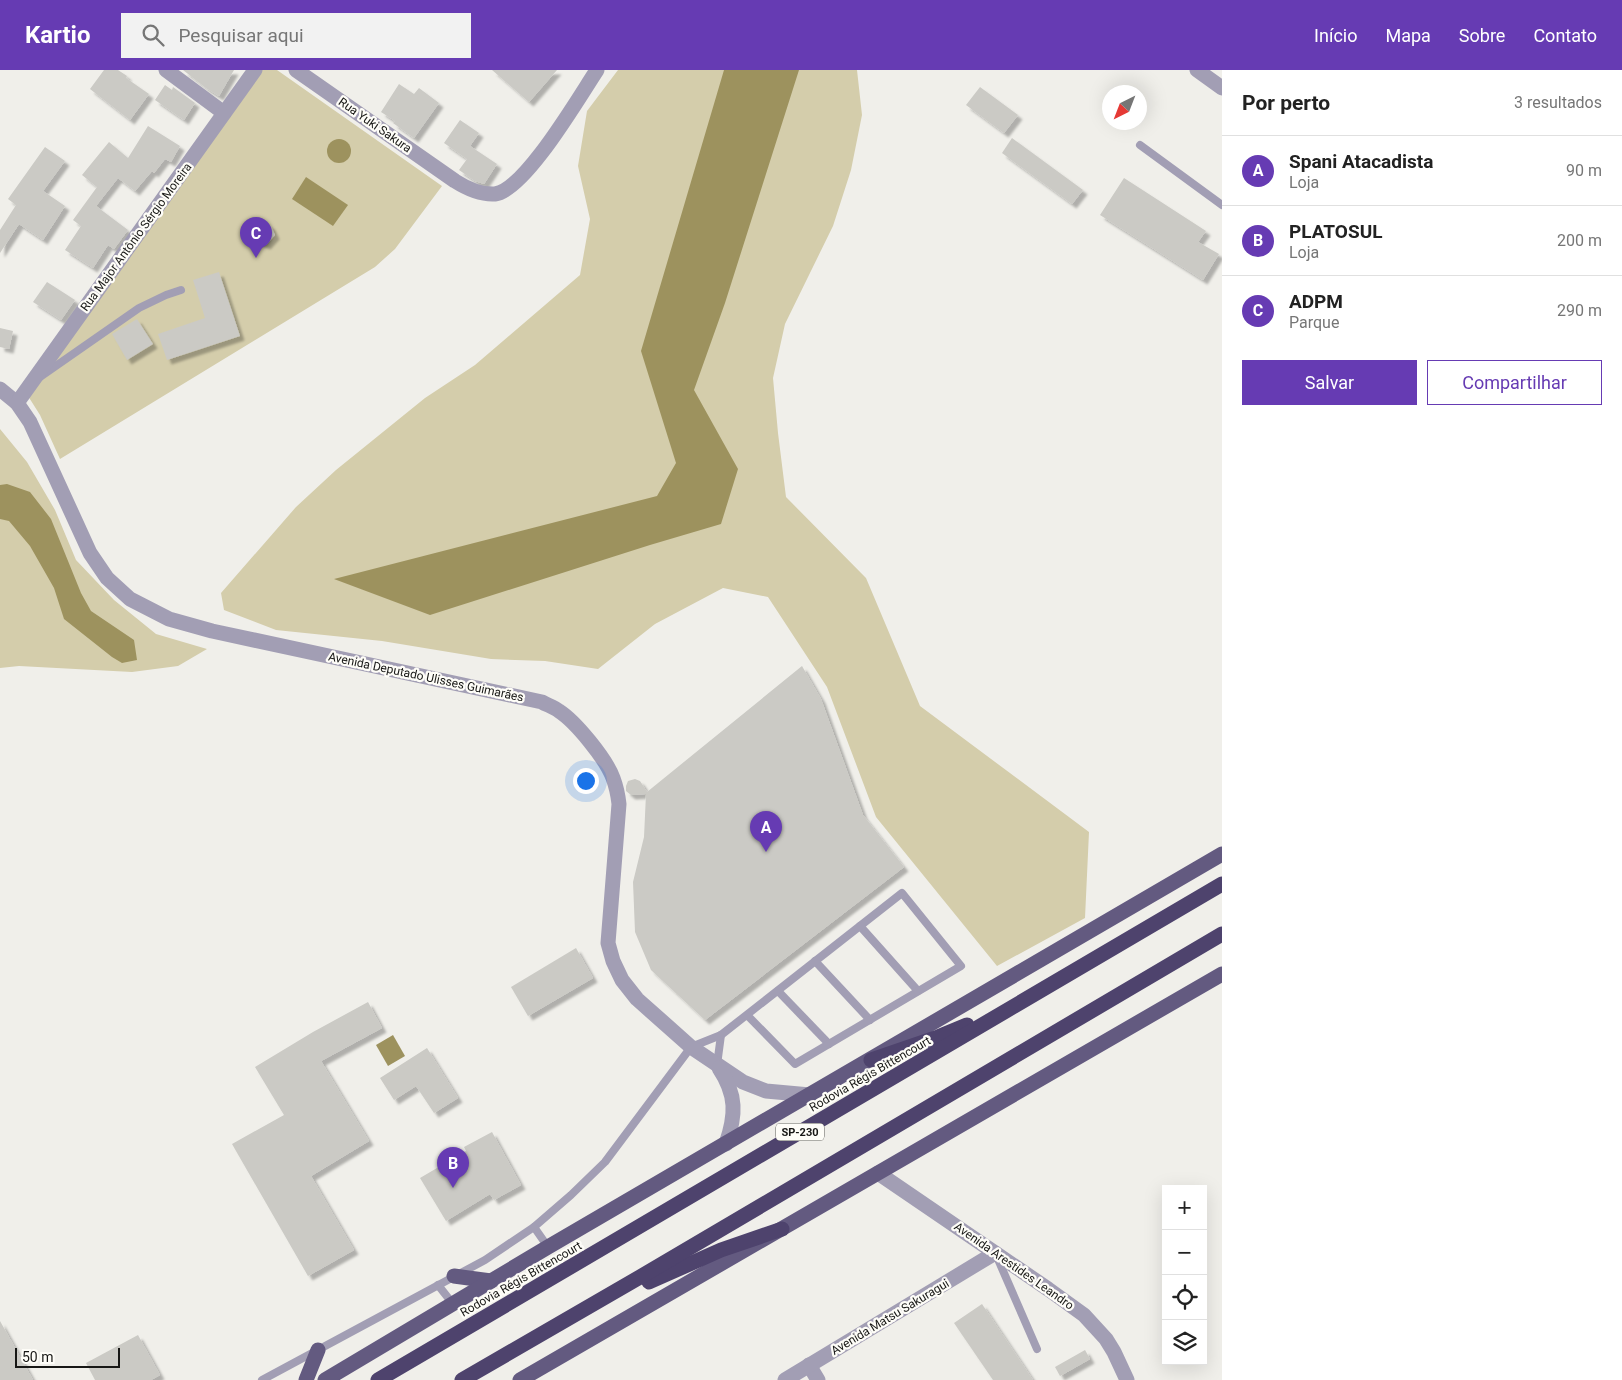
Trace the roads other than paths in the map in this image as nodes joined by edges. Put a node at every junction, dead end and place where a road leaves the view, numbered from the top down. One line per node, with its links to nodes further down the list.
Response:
1 (166, 70): 7 (street)
2 (255, 70): 7 (street, Rua Major Antônio Sérgio Moreira)
3 (296, 70): 4 (street, Rua Yuki Sakura)
4 (598, 70)
5 (1197, 70): 6 (street)
6 (1222, 88)
7 (224, 113): 11 (street, Rua Major Antônio Sérgio Moreira)
8 (1140, 145): 9 (lane)
9 (1222, 205)
10 (181, 290): 11 (lane)
11 (31, 384): 13 (street, Rua Major Antônio Sérgio Moreira)
12 (0, 389): 13 (street, Avenida Deputado Ulisses Guimarães)
13 (17, 403): 27 (street, Avenida Deputado Ulisses Guimarães)
14 (1222, 854): 28 (main road)
15 (1222, 884): 22 (highway, Rodovia Régis Bittencourt / SP-230)
16 (860, 926): 18 (lane); 21 (lane); 21 (lane)
17 (1222, 934): 41 (highway)
18 (815, 961): 20 (lane); 24 (lane)
19 (1222, 974): 32 (main road)
20 (778, 991): 23 (lane); 26 (lane)
21 (918, 991): 24 (lane)
22 (1030, 997): 28 (highway); 48 (highway, Rodovia Régis Bittencourt / SP-230)
23 (747, 1015): 25 (lane); 26 (lane)
24 (870, 1020): 26 (lane)
25 (721, 1036): 27 (lane); 29 (lane)
26 (829, 1044)
27 (691, 1047): 29 (street, Avenida Deputado Ulisses Guimarães); 33 (lane)
28 (872, 1060): 30 (main road)
29 (717, 1065): 30 (street, Avenida Deputado Ulisses Guimarães); 31 (street, Avenida Deputado Ulisses Guimarães)
30 (810, 1095): 31 (main road)
31 (726, 1144): 35 (main road)
32 (878, 1173): 34 (main road); 36 (street, Avenida Arestides Leandro)
33 (534, 1226): 35 (lane); 37 (lane)
34 (782, 1229): 41 (highway); 50 (main road)
35 (548, 1247): 38 (main road)
36 (995, 1253): 42 (lane); 44 (street, Avenida Matsu Sakuragui); 53 (street, Avenida Arestides Leandro)
37 (454, 1276): 38 (main road); 39 (lane)
38 (491, 1281): 40 (main road)
39 (438, 1285): 40 (lane); 43 (lane)
40 (453, 1304): 47 (main road)
41 (566, 1320): 49 (highway)
42 (1037, 1349)
43 (318, 1350): 45 (lane); 46 (main road)
44 (809, 1365): 51 (street, Avenida Matsu Sakuragui); 52 (street)
45 (262, 1380)
46 (306, 1380)
47 (325, 1380)
48 (378, 1380)
49 (462, 1380)
50 (520, 1380)
51 (785, 1380)
52 (818, 1380)
53 (1127, 1380)

